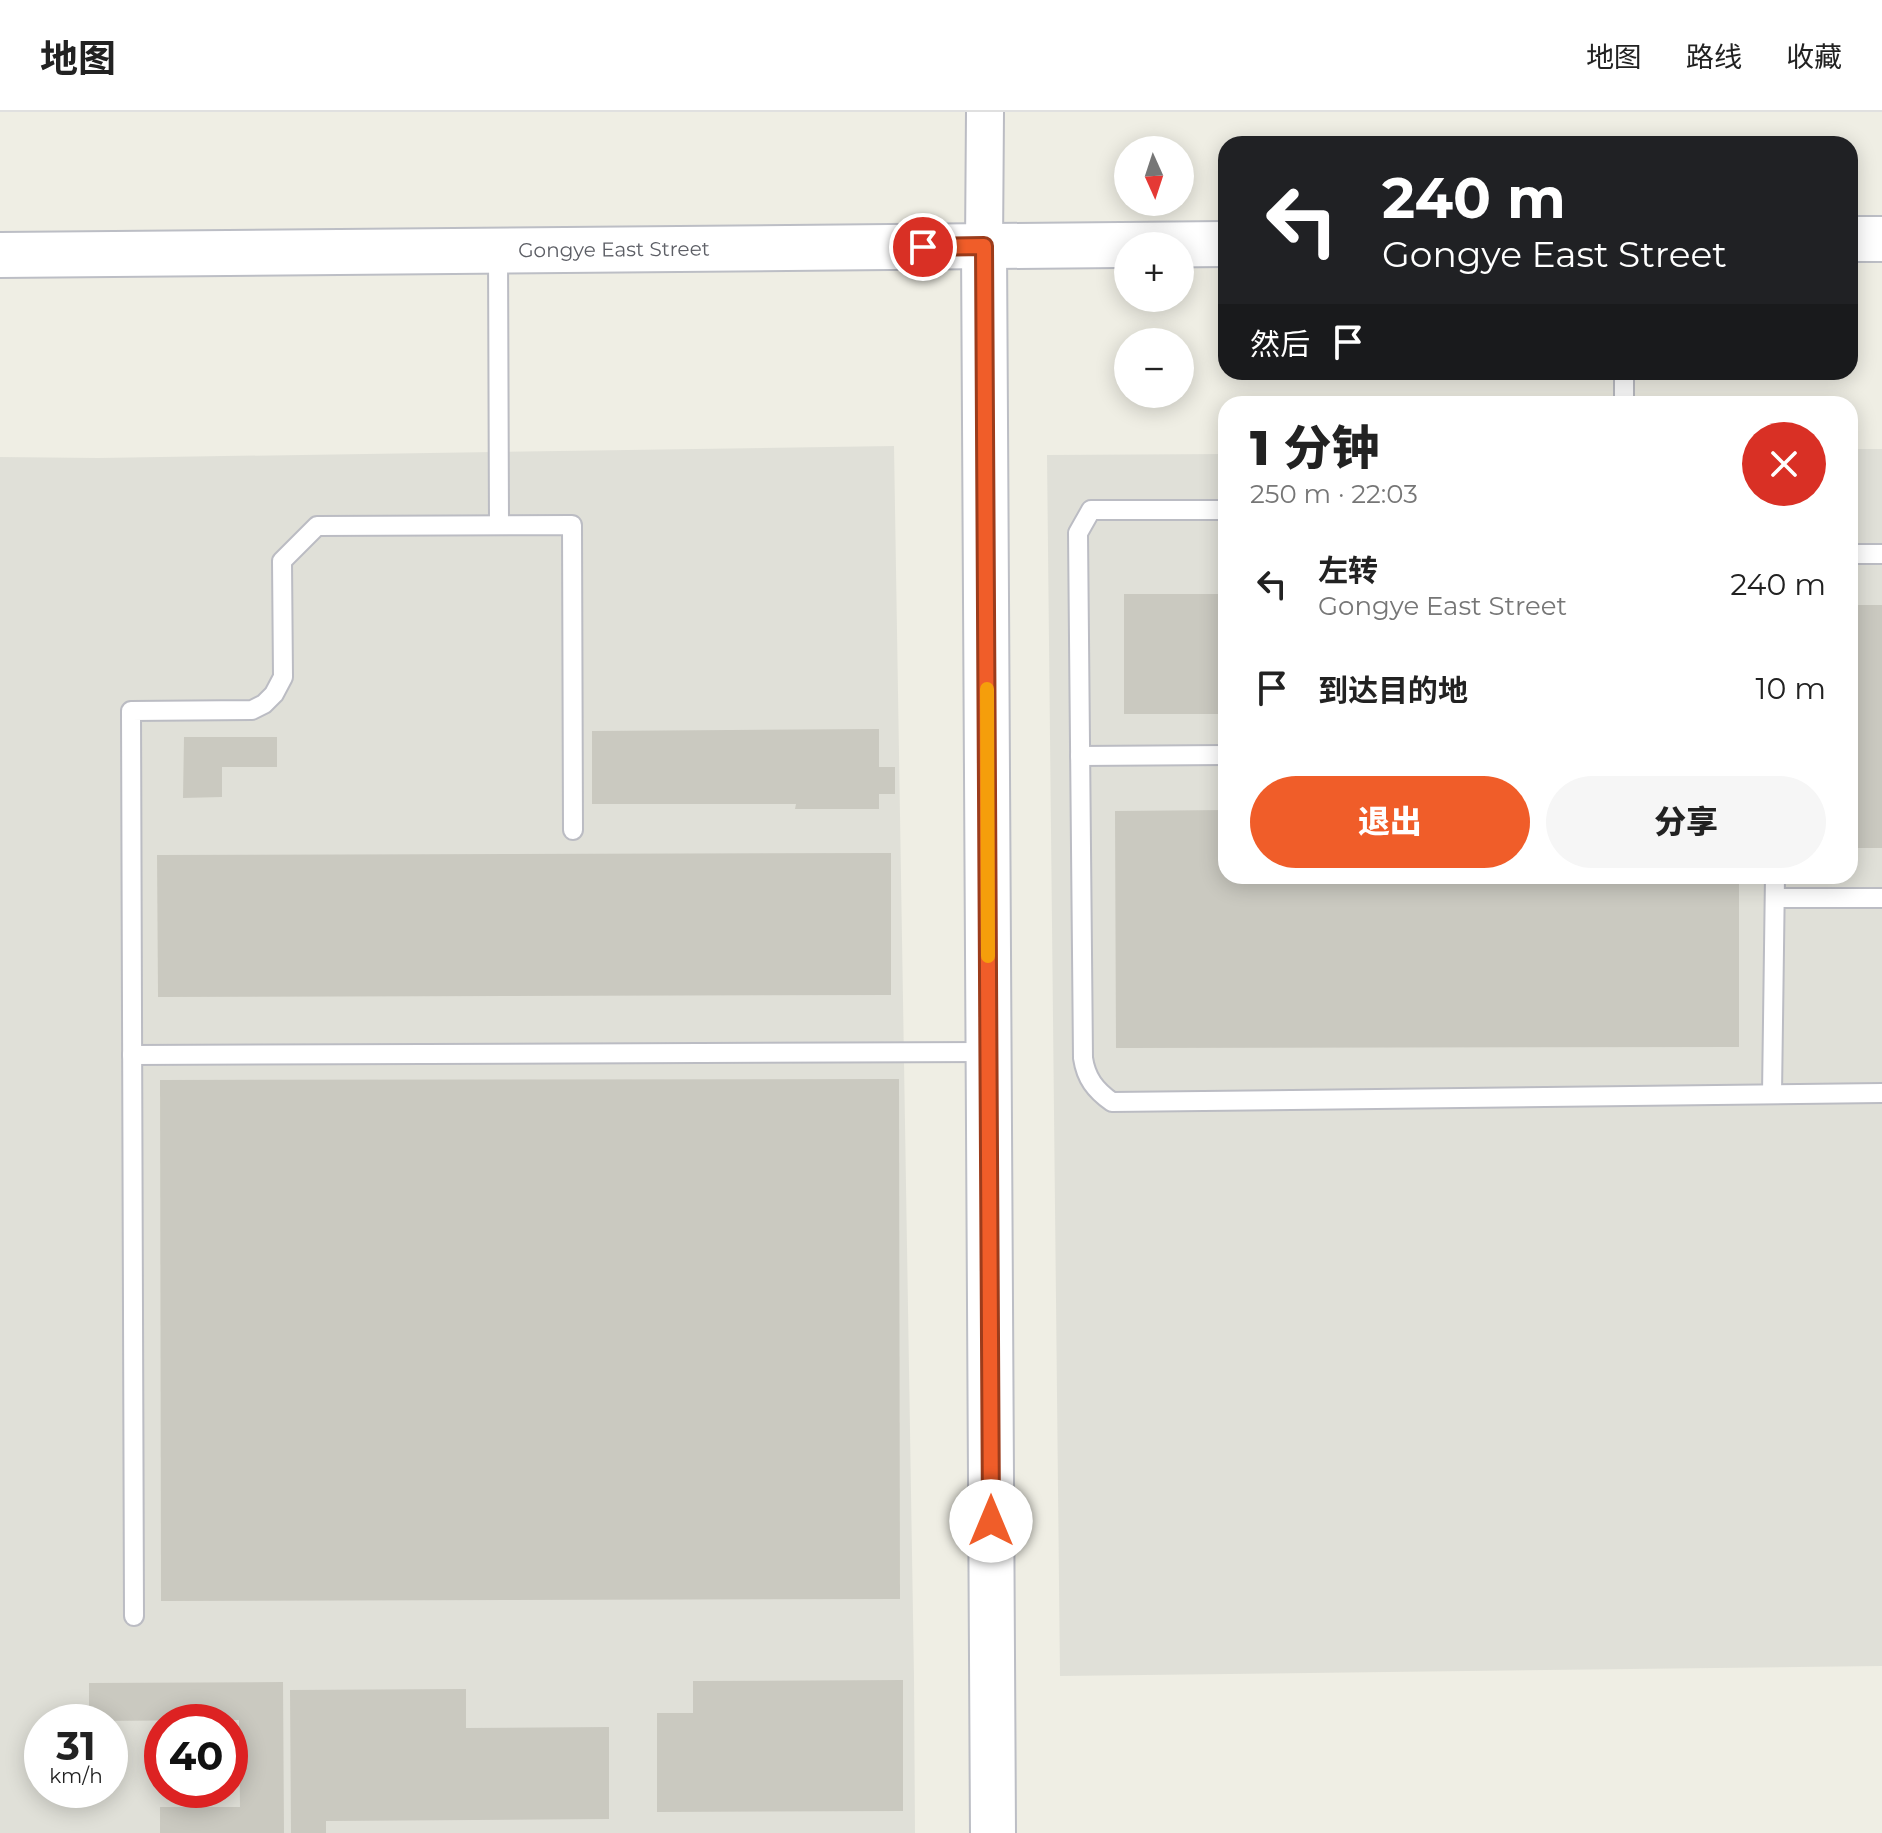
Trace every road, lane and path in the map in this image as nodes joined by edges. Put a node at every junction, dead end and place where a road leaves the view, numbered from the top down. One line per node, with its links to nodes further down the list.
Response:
1 (985, 112): 5 (street)
2 (1858, 239): 3 (street)
3 (1882, 239)
4 (1218, 244): 5 (street, Gongye East Street)
5 (984, 246): 6 (street, Gongye East Street); 18 (street)
6 (498, 251): 7 (street, Gongye East Street); 9 (lane)
7 (0, 255)
8 (1218, 510): 13 (lane)
9 (499, 525): 14 (lane); 19 (lane)
10 (1858, 554): 11 (lane)
11 (1882, 554)
12 (1218, 755): 13 (lane)
13 (1080, 756): 21 (lane)
14 (573, 830)
15 (1775, 884): 16 (lane)
16 (1775, 898): 17 (lane); 21 (lane)
17 (1882, 898)
18 (989, 1052): 19 (lane); 23 (street)
19 (132, 1055): 22 (lane)
20 (1882, 1093): 21 (lane)
21 (1772, 1094)
22 (134, 1616)
23 (993, 1833)

